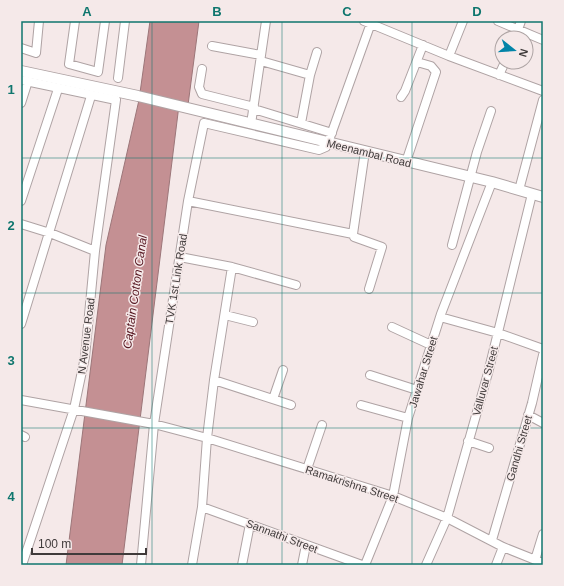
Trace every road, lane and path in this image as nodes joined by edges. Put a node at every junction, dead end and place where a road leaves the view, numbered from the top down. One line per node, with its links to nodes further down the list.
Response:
1 (38, 21): 13 (street)
2 (75, 21): 3 (street)
3 (105, 21)
4 (125, 21): 23 (street)
5 (266, 21): 16 (street)
6 (463, 21): 15 (street)
7 (498, 21): 10 (street)
8 (521, 21): 10 (street)
9 (368, 22): 12 (street); 36 (street)
10 (518, 30)
11 (212, 46): 16 (street)
12 (423, 46): 15 (street); 17 (street)
13 (21, 48)
14 (317, 52): 21 (street)
15 (449, 56): 22 (street)
16 (261, 58): 21 (street); 31 (street)
17 (417, 62): 28 (street); 40 (street)
18 (202, 69): 31 (street)
19 (502, 70): 22 (street)
20 (21, 71): 34 (main road, Meenambal Road)
21 (310, 75): 33 (street)
22 (500, 75): 26 (street)
23 (118, 78)
24 (24, 80): 25 (street); 30 (street)
25 (58, 89): 27 (street); 46 (street)
26 (543, 91)
27 (91, 96): 49 (street); 52 (street, N Avenue Road)
28 (401, 97)
29 (543, 100): 35 (street)
30 (21, 103)
31 (254, 108): 33 (street); 34 (street)
32 (491, 112): 41 (street)
33 (300, 123): 36 (street)
34 (251, 124): 38 (main road, Meenambal Road)
35 (535, 131): 37 (street); 43 (street)
36 (332, 133): 38 (street)
37 (543, 133)
38 (328, 143): 39 (main road, Meenambal Road); 47 (street, TVK 1st Link Road)
39 (365, 151): 40 (main road, Meenambal Road); 50 (street)
40 (406, 162): 41 (main road, Meenambal Road)
41 (471, 178): 42 (main road, Meenambal Road); 51 (street)
42 (492, 182): 43 (main road, Meenambal Road); 58 (street, Jawahar Street)
43 (518, 190): 44 (main road, Meenambal Road)
44 (532, 194): 45 (main road, Meenambal Road); 62 (street, Valluvar Street)
45 (543, 197)
46 (21, 201)
47 (188, 201): 50 (street); 53 (street, TVK 1st Link Road)
48 (21, 224): 49 (street)
49 (50, 233): 52 (street); 60 (street)
50 (353, 234): 56 (street)
51 (452, 245)
52 (95, 251): 74 (street, N Avenue Road)
53 (180, 257): 54 (street); 78 (street, TVK 1st Link Road)
54 (232, 267): 55 (street); 57 (street)
55 (296, 285)
56 (369, 289)
57 (225, 316): 59 (street); 68 (street)
58 (440, 317): 62 (street); 63 (street, Jawahar Street)
59 (253, 322)
60 (21, 324)
61 (392, 328): 63 (street)
62 (498, 333): 64 (street); 81 (street, Valluvar Street)
63 (432, 345): 69 (street, Jawahar Street)
64 (543, 349)
65 (543, 355): 75 (street, Gandhi Street)
66 (283, 370): 70 (street)
67 (370, 375): 69 (street)
68 (214, 380): 70 (street); 80 (street)
69 (417, 390): 76 (street, Jawahar Street)
70 (273, 399): 72 (street)
71 (21, 400): 74 (street, Ramakrishna Street)
72 (291, 405)
73 (361, 405): 76 (street)
74 (74, 409): 78 (street, Ramakrishna Street); 90 (street, N Avenue Road)
75 (528, 415): 77 (street); 89 (street, Gandhi Street)
76 (408, 418): 84 (street, Jawahar Street)
77 (543, 423)
78 (154, 424): 80 (street, Ramakrishna Street); 95 (street, TVK 1st Link Road)
79 (322, 425): 83 (street)
80 (207, 438): 83 (street, Ramakrishna Street); 85 (street)
81 (468, 441): 82 (street); 86 (street, Valluvar Street)
82 (489, 448)
83 (307, 469): 84 (street, Ramakrishna Street)
84 (393, 496): 86 (street, Ramakrishna Street); 100 (street, Jawahar Street)
85 (202, 507): 87 (street, Sannathi Street); 96 (street)
86 (447, 518): 89 (street, Ramakrishna Street); 101 (street, Valluvar Street)
87 (250, 524): 91 (street, Sannathi Street); 97 (street)
88 (543, 534): 93 (street)
89 (492, 540): 92 (street, Ramakrishna Street)
90 (25, 543): 94 (street, N Avenue Road)
91 (306, 545): 98 (street); 99 (street, Sannathi Street)
92 (503, 547): 93 (street, Ramakrishna Street); 102 (street)
93 (539, 562)
94 (22, 565)
95 (141, 565)
96 (192, 565)
97 (242, 565)
98 (302, 565)
99 (362, 565)
100 (365, 565)
101 (426, 565)
102 (496, 565)

